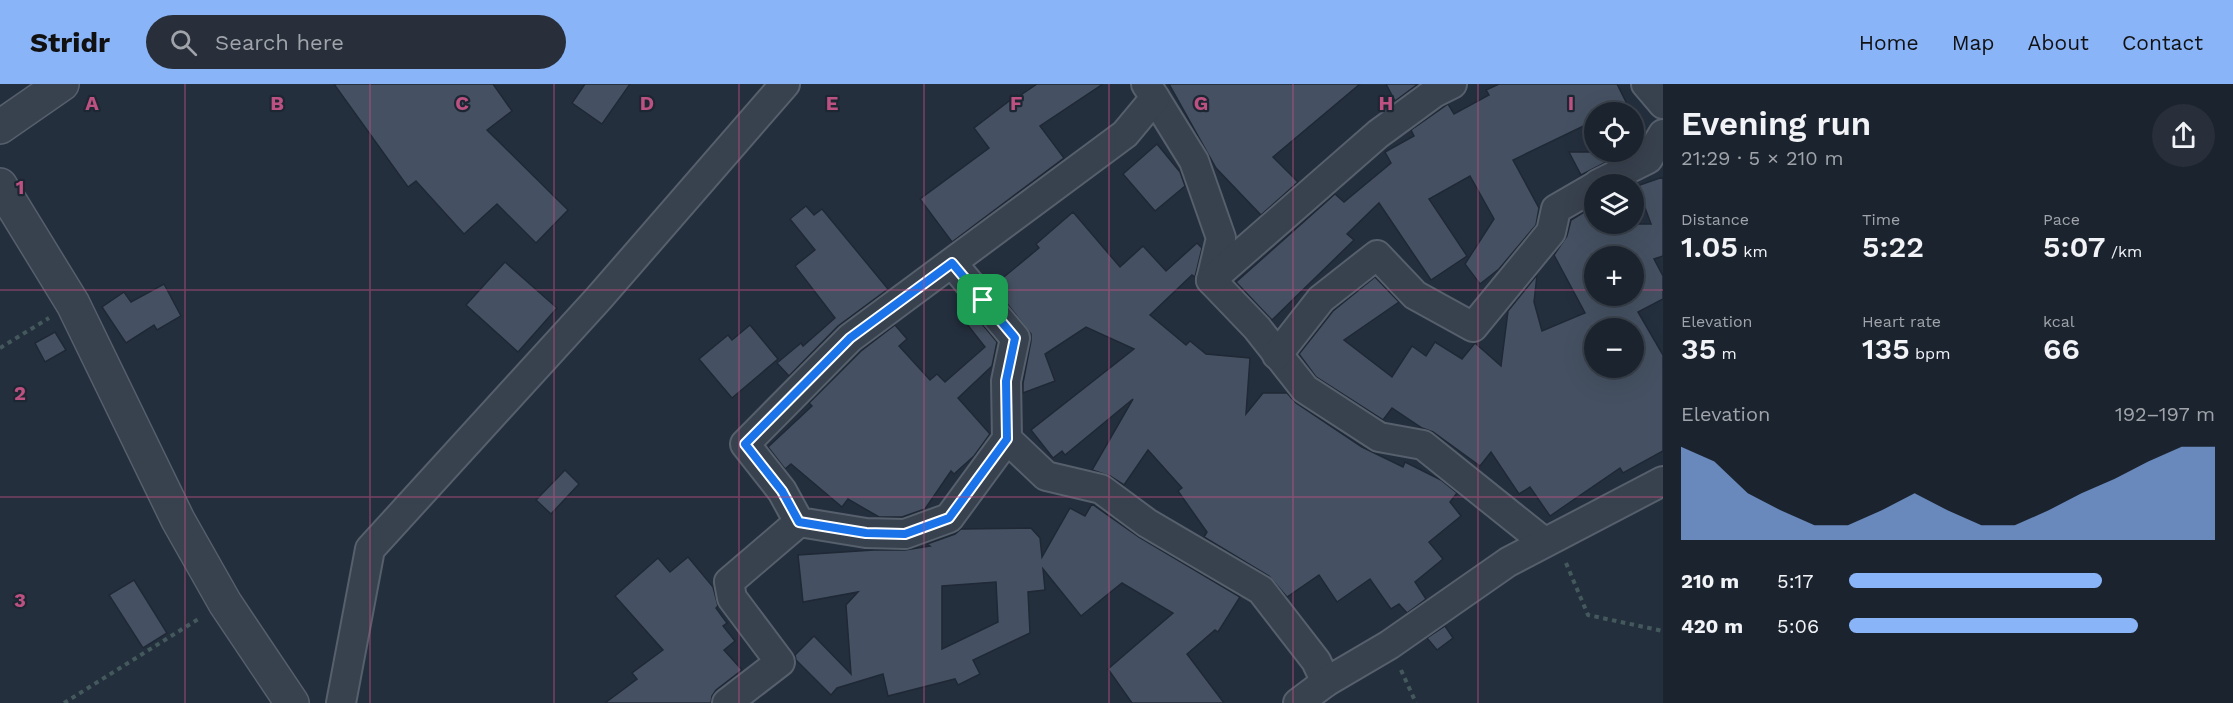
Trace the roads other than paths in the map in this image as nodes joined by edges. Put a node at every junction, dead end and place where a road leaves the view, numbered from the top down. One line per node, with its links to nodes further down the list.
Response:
1 (62, 84): 7 (street)
2 (785, 84): 21 (street)
3 (1452, 84): 13 (street)
4 (1646, 84): 6 (street)
5 (1151, 91): 12 (street); 13 (street)
6 (1663, 104)
7 (0, 126)
8 (1663, 134): 9 (street)
9 (1619, 174)
10 (0, 185): 20 (street)
11 (1584, 193): 14 (street)
12 (952, 263): 15 (street); 17 (street)
13 (1211, 280): 14 (street)
14 (1277, 355): 18 (street)
15 (1007, 439): 17 (street); 19 (street)
16 (1663, 482): 18 (street)
17 (799, 522): 22 (street)
18 (1549, 540): 19 (street)
19 (1326, 682): 23 (street)
20 (292, 703)
21 (341, 703)
22 (727, 703)
23 (1298, 703)

